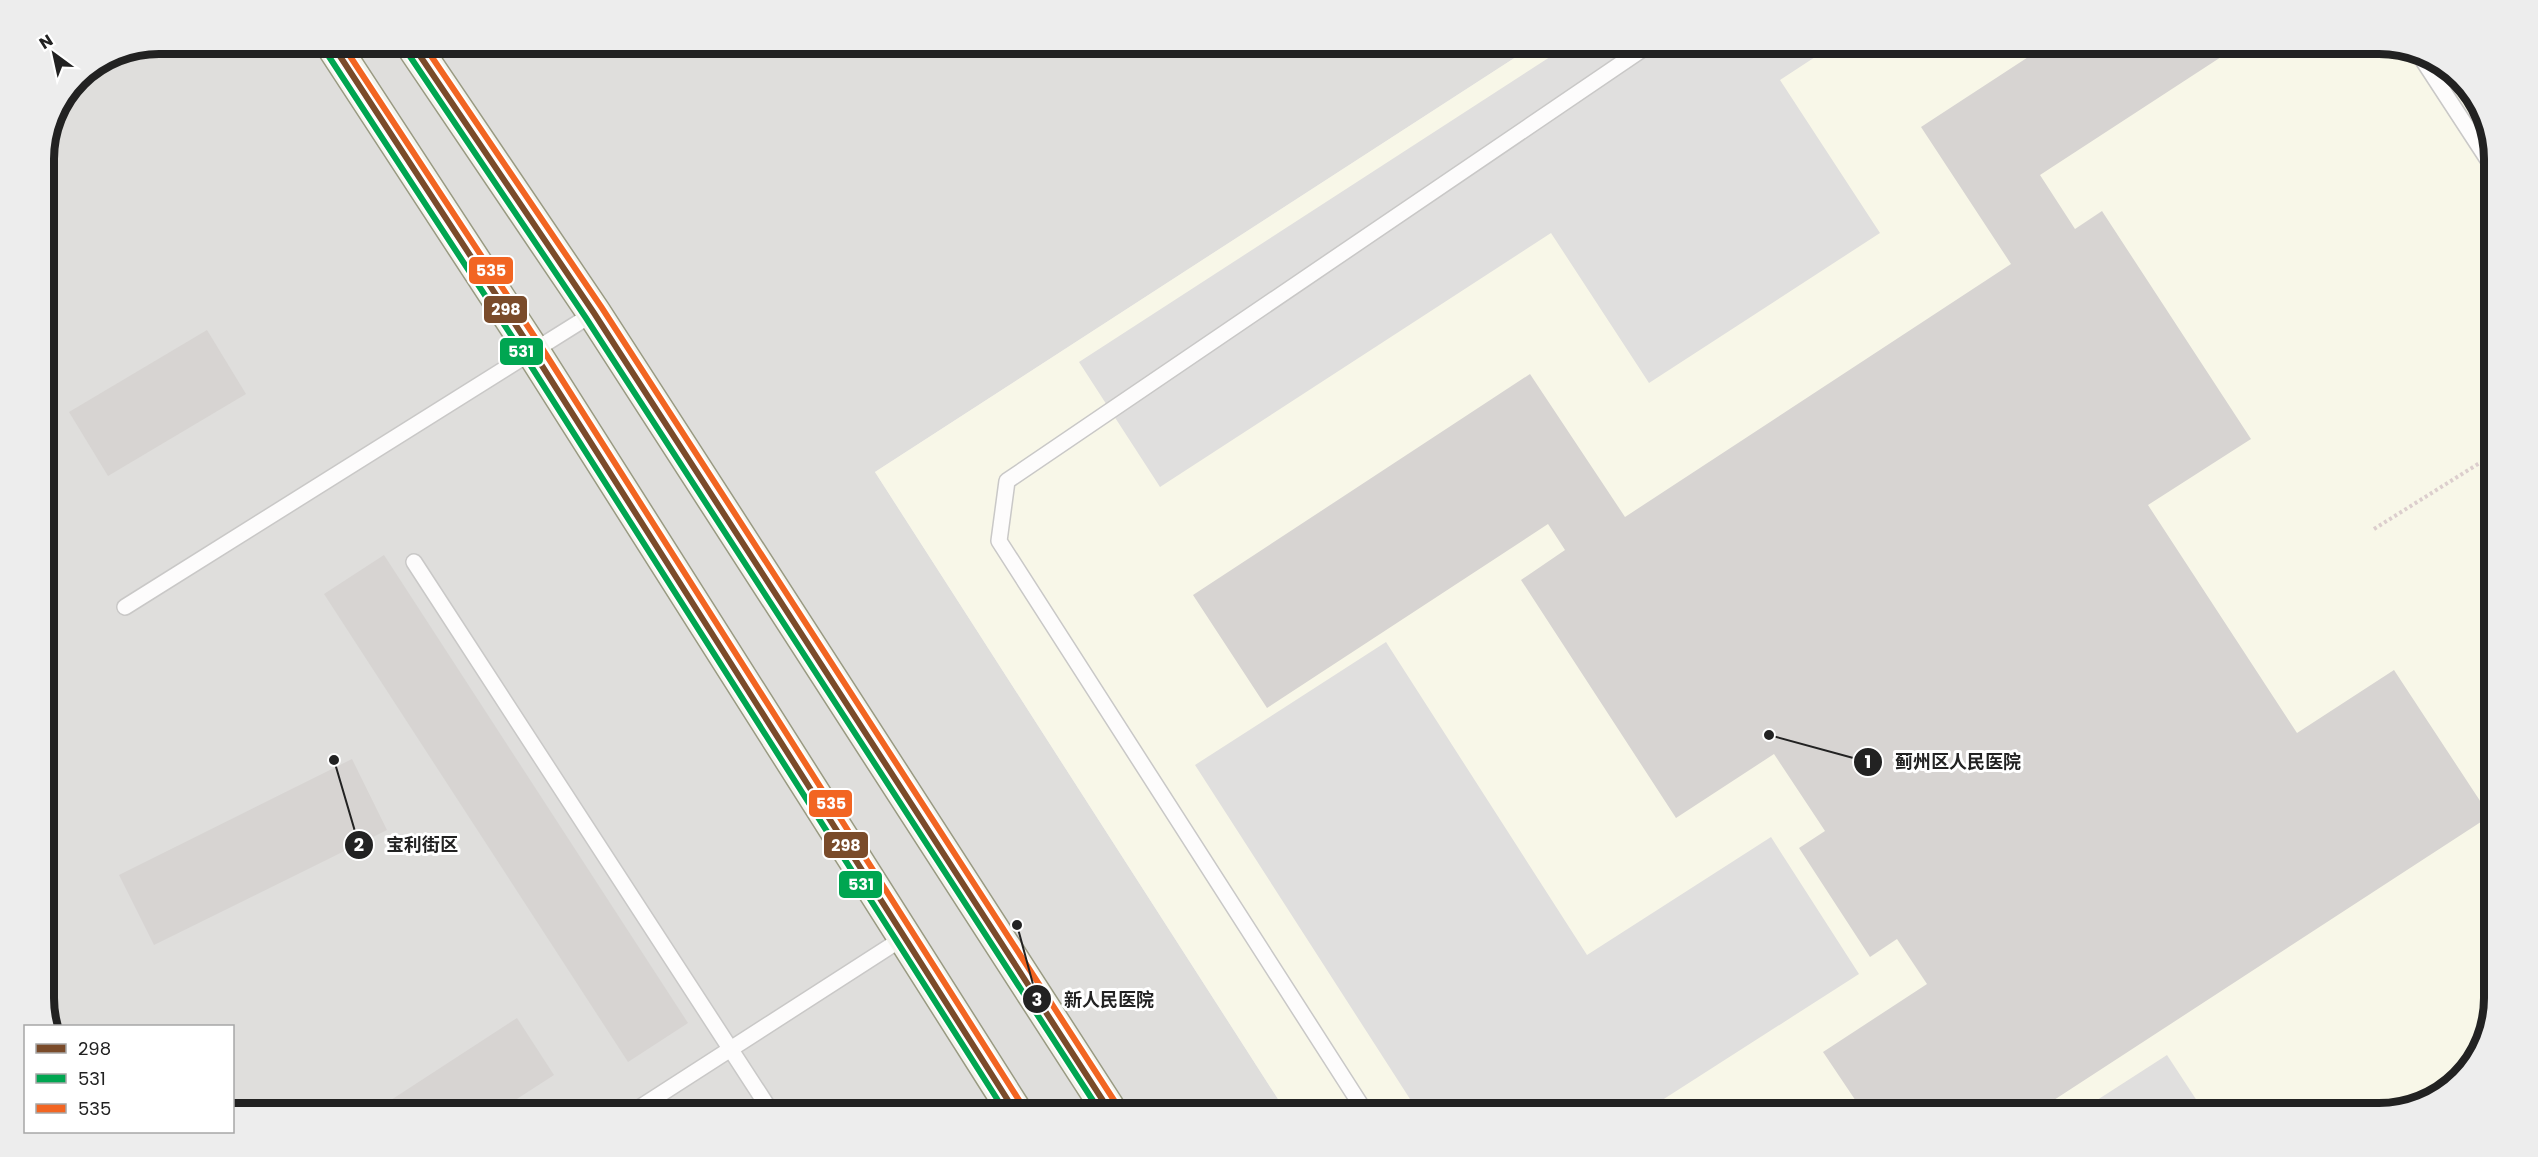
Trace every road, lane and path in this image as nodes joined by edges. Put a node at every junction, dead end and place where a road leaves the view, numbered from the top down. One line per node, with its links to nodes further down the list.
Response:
1 (339, 54): 7 (main road)
2 (419, 54): 6 (main road)
3 (1635, 54): 18 (lane)
4 (2426, 65): 5 (lane)
5 (2484, 154)
6 (594, 314): 7 (lane); 17 (main road)
7 (532, 350): 11 (lane); 12 (main road)
8 (2484, 460): 9 (path)
9 (2374, 529)
10 (414, 562): 13 (lane)
11 (125, 607)
12 (903, 938): 13 (lane); 16 (main road)
13 (730, 1049): 14 (lane); 15 (lane)
14 (647, 1103)
15 (765, 1103)
16 (1010, 1103)
17 (1105, 1103)
18 (1360, 1103)

